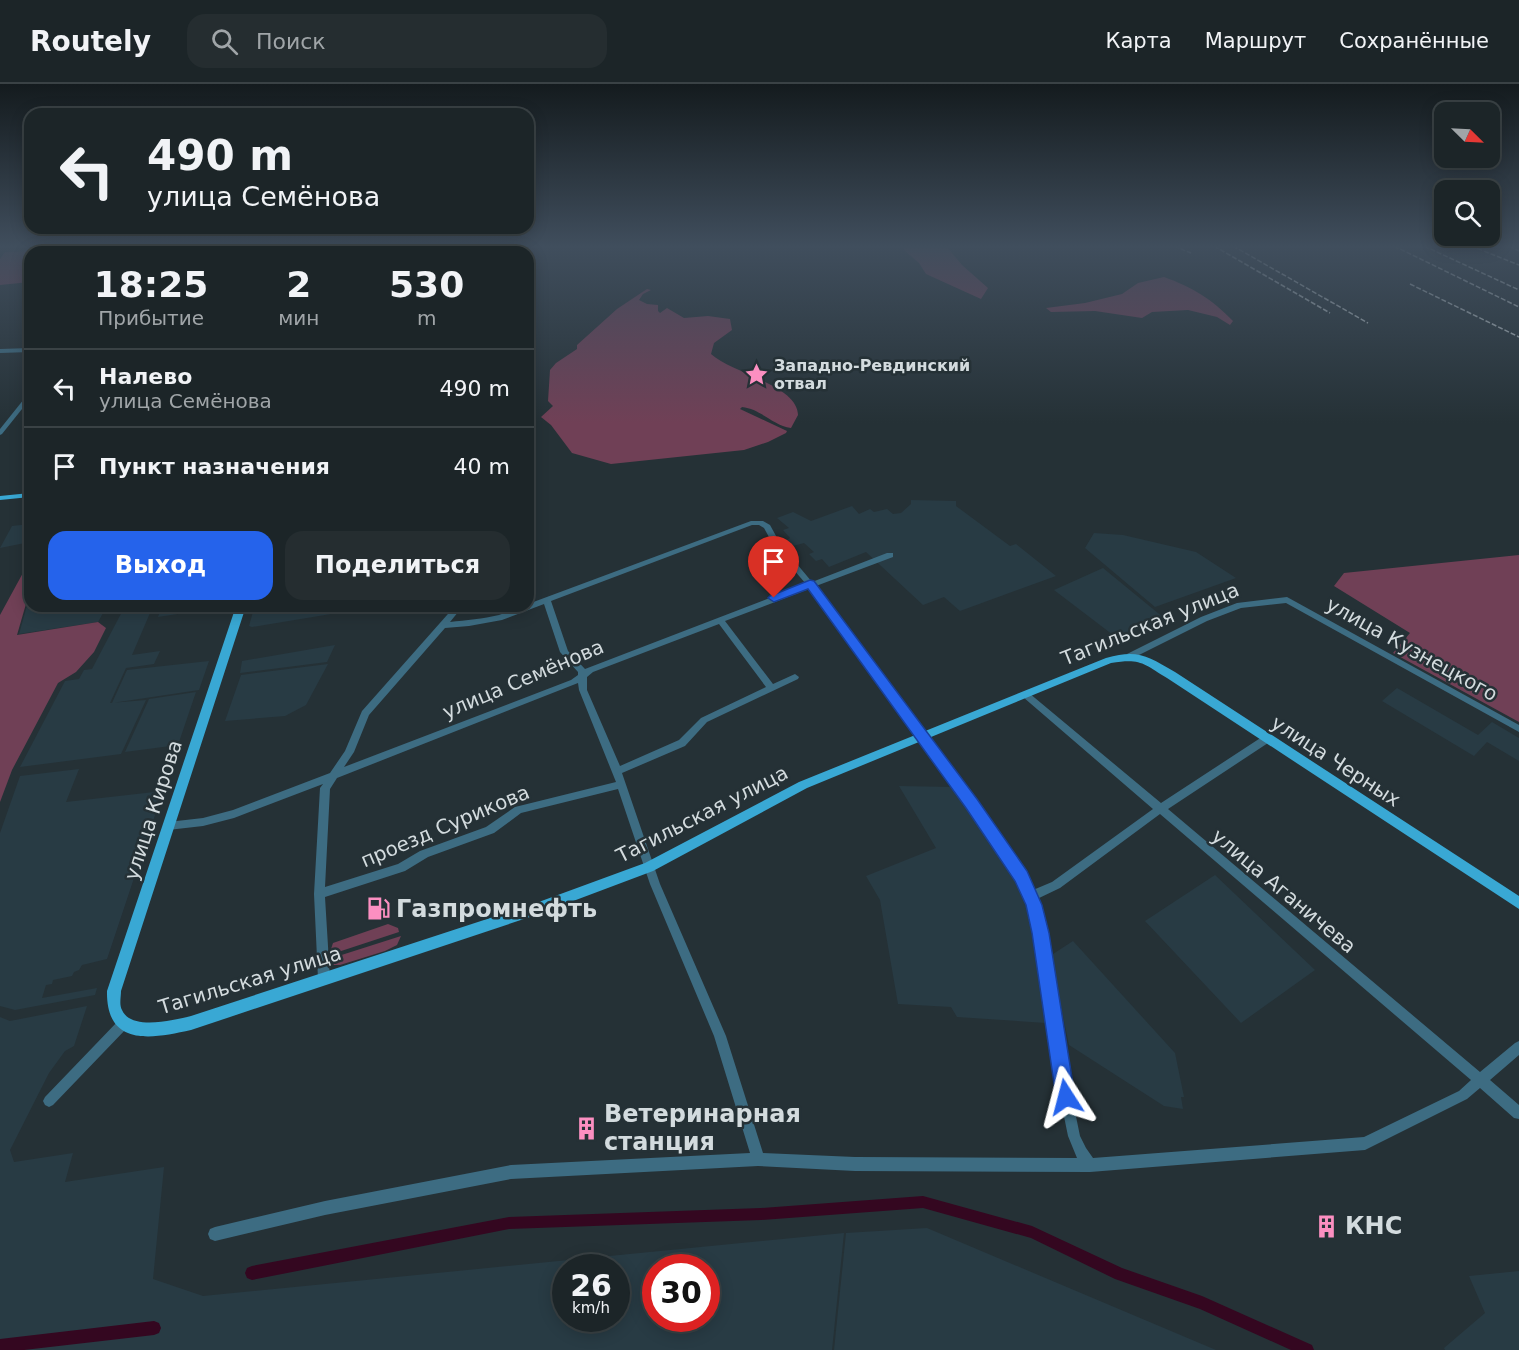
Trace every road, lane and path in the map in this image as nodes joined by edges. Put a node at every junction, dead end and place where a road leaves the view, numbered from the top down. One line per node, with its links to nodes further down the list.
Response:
1 (24, 350): 2 (street)
2 (0, 351)
3 (24, 403): 4 (street)
4 (0, 433)
5 (24, 496): 6 (main road)
6 (1, 500)
7 (890, 555): 8 (street, улица Семёнова)
8 (810, 584): 10 (street); 15 (street, улица Семёнова); 23 (street)
9 (1287, 600): 17 (street, Тагильская улица); 22 (street, улица Кузнецкого)
10 (547, 601): 11 (street); 18 (street)
11 (534, 605)
12 (240, 612): 29 (main road, улица Кирова)
13 (454, 612): 16 (street)
14 (515, 612): 16 (street)
15 (720, 620): 18 (street, улица Семёнова); 20 (street)
16 (443, 625): 26 (street)
17 (1131, 656): 21 (main road, Тагильская улица); 24 (main road, улица Черных)
18 (581, 677): 25 (street); 26 (street, улица Семёнова)
19 (795, 677): 20 (street)
20 (771, 688): 25 (street)
21 (1026, 695): 23 (main road, Тагильская улица); 28 (street, улица Аганичева)
22 (1519, 729)
23 (923, 736): 30 (main road, Тагильская улица); 32 (street)
24 (1268, 738): 28 (street); 33 (main road, улица Черных)
25 (617, 771): 27 (street)
26 (333, 775): 29 (street, улица Семёнова); 31 (street)
27 (620, 785): 30 (street); 31 (street, проезд Сурикова)
28 (1160, 809): 32 (street); 37 (street, улица Аганичева)
29 (168, 826): 35 (main road, улица Кирова)
30 (649, 867): 34 (main road, Тагильская улица); 40 (street)
31 (319, 894): 34 (street)
32 (1031, 896): 41 (street)
33 (1519, 903)
34 (324, 979): 35 (main road, Тагильская улица)
35 (123, 1024): 38 (street)
36 (1519, 1047): 37 (street)
37 (1481, 1080): 39 (street, улица Аганичева); 41 (street)
38 (49, 1101)
39 (1519, 1113)
40 (758, 1159): 41 (street); 42 (street)
41 (1090, 1165)
42 (215, 1234)

